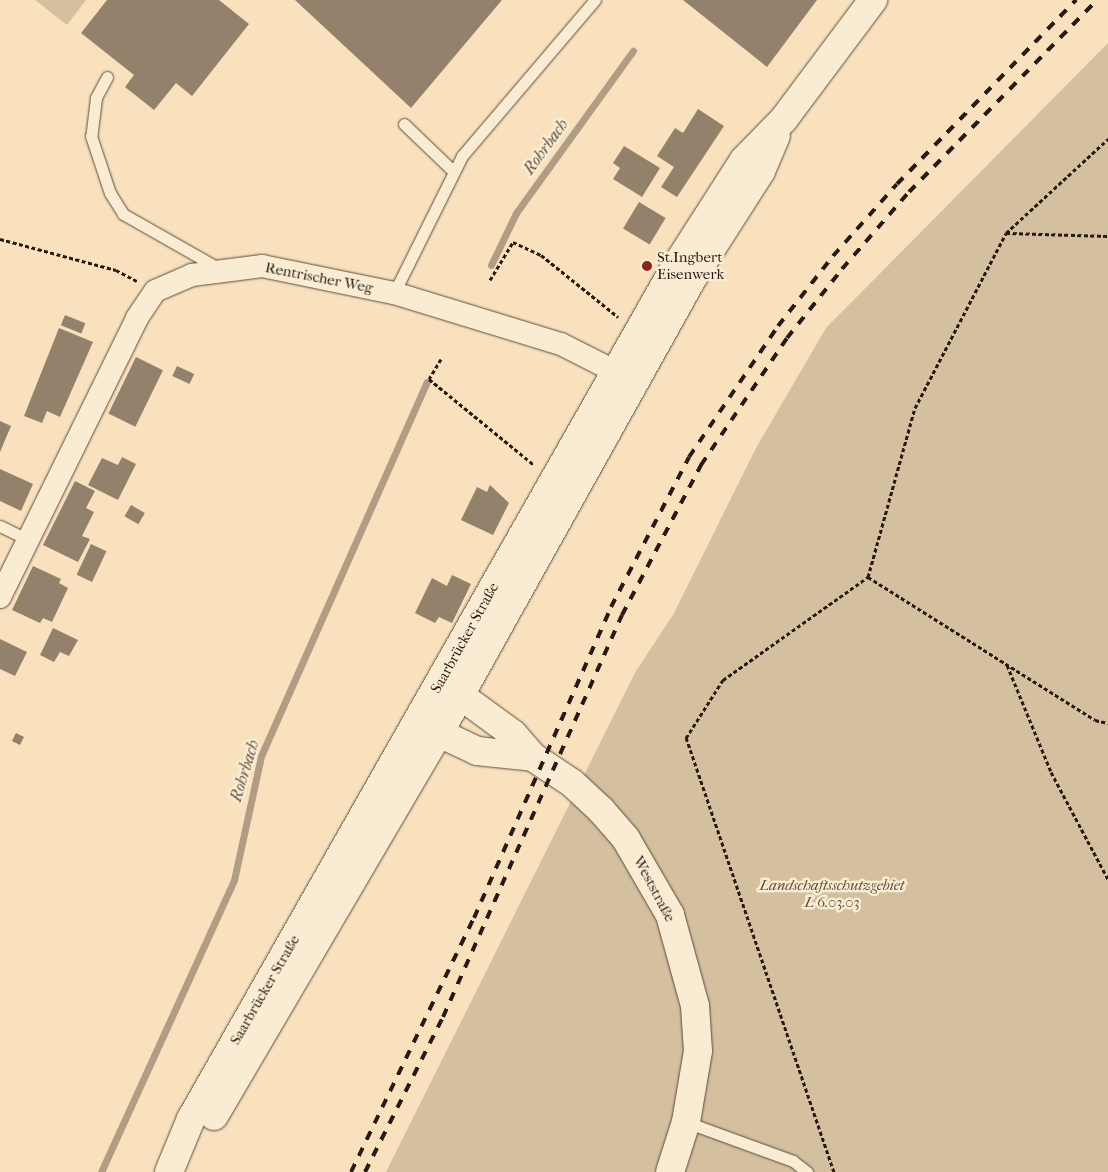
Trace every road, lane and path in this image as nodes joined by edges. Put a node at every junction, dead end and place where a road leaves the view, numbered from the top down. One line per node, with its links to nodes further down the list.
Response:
1 (595, 0): 7 (lane)
2 (873, 0): 4 (main road, Saarbrücker Straße)
3 (107, 77): 11 (lane)
4 (784, 119): 15 (main road, Saarbrücker Straße); 17 (main road, Saarbrücker Straße)
5 (404, 124): 7 (lane)
6 (1108, 139): 8 (path)
7 (454, 172): 14 (lane)
8 (1006, 233): 9 (path); 21 (path)
9 (1108, 236)
10 (0, 239): 13 (path)
11 (218, 268): 13 (street, Rentrischer Weg); 14 (street, Rentrischer Weg)
12 (490, 280): 15 (path)
13 (154, 291): 20 (street)
14 (394, 292): 17 (street, Rentrischer Weg)
15 (636, 332): 17 (main road, Saarbrücker Straße)
16 (441, 359): 18 (path)
17 (624, 375): 18 (main road, Saarbrücker Straße); 24 (main road, Saarbrücker Straße)
18 (553, 480): 25 (main road, Saarbrücker Straße)
19 (0, 526): 20 (lane)
20 (27, 539): 22 (street)
21 (868, 577): 23 (path); 35 (path)
22 (0, 597)
23 (1006, 664): 26 (path); 29 (path)
24 (461, 696): 25 (main road); 27 (main road, Saarbrücker Straße); 28 (main road, Weststraße)
25 (426, 708): 27 (main road); 31 (main road, Saarbrücker Straße)
26 (1108, 723)
27 (439, 733): 28 (main road); 32 (main road, Saarbrücker Straße)
28 (533, 757): 30 (main road, Weststraße)
29 (1108, 879)
30 (686, 1122): 33 (main road, Weststraße); 34 (lane)
31 (169, 1172)
32 (174, 1172)
33 (670, 1172)
34 (807, 1172)
35 (834, 1172)

